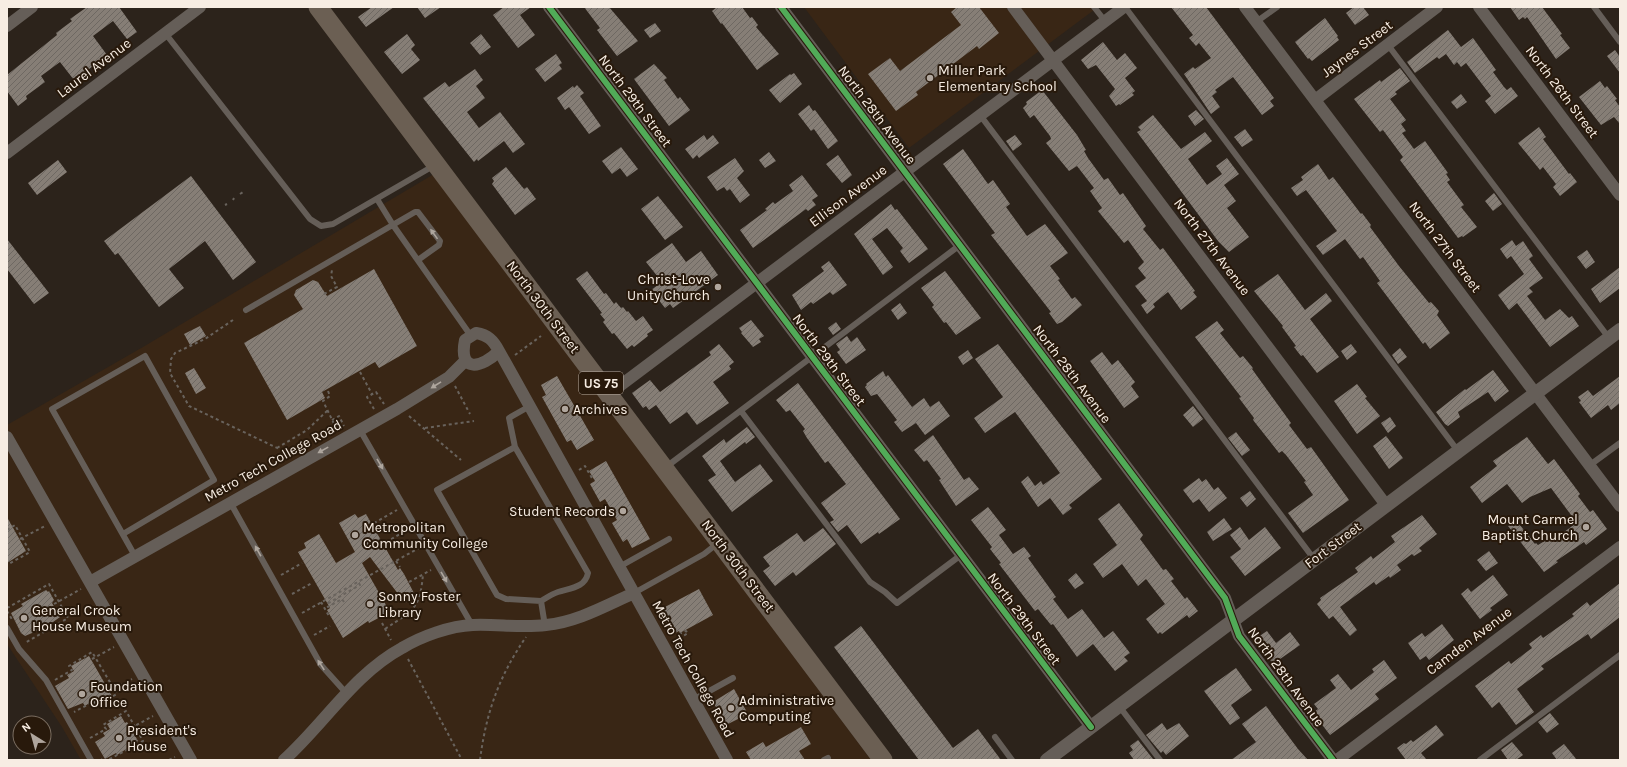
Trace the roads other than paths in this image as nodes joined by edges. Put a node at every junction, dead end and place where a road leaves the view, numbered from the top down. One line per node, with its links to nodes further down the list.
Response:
1 (32, 7): 16 (street)
2 (200, 7): 17 (street, Laurel Avenue)
3 (318, 7): 24 (highway, North 30th Street / US 75)
4 (549, 7): 31 (street, North 29th Street)
5 (781, 7): 25 (street, North 28th Avenue)
6 (1013, 7): 20 (street, North 27th Avenue)
7 (1094, 7): 14 (lane)
8 (1125, 7): 14 (street, Ellison Avenue); 46 (lane)
9 (1245, 7): 15 (street, North 27th Street)
10 (1276, 7): 15 (lane)
11 (1437, 7): 19 (street, Jaynes Street)
12 (1479, 7): 26 (street, North 26th Street)
13 (1594, 7): 18 (lane)
14 (1105, 21): 20 (street, Ellison Avenue)
15 (1256, 22): 21 (street, North 27th Street)
16 (7, 26)
17 (165, 33): 23 (street, Laurel Avenue); 27 (lane)
18 (1620, 42)
19 (1388, 44): 21 (street, Jaynes Street); 33 (lane)
20 (1053, 61): 22 (street, Ellison Avenue); 50 (street, North 27th Avenue)
21 (1315, 100): 38 (street, North 27th Street)
22 (980, 115): 25 (street, Ellison Avenue); 58 (lane)
23 (7, 153)
24 (436, 164): 27 (lane); 39 (highway, North 30th Street / US 75)
25 (905, 172): 29 (street, North 28th Avenue); 31 (street, Ellison Avenue)
26 (1620, 195)
27 (378, 199): 28 (lane)
28 (393, 225): 30 (lane); 30 (lane, one-way to 28); 32 (lane)
29 (960, 245): 36 (lane); 63 (street, North 28th Avenue)
30 (418, 260): 34 (lane)
31 (756, 283): 36 (street, North 29th Street); 39 (street, Ellison Avenue)
32 (246, 310)
33 (1615, 334): 38 (street, Fort Street)
34 (471, 336): 35 (street, Metro Tech College Road); 37 (street)
35 (499, 350): 37 (street); 40 (street, Metro Tech College Road)
36 (812, 357): 41 (lane); 56 (street, North 29th Street)
37 (466, 360): 42 (street, Metro Tech College Road, one-way to 42)
38 (1535, 393): 46 (street, Fort Street); 47 (street, North 27th Street)
39 (609, 394): 48 (highway, North 30th Street / US 75)
40 (530, 406): 45 (lane); 59 (street, Metro Tech College Road)
41 (741, 410): 48 (lane); 56 (lane)
42 (360, 430): 49 (street, Metro Tech College Road, one-way to 49); 64 (lane, one-way to 64)
43 (7, 437): 60 (street)
44 (1620, 443): 47 (lane)
45 (515, 447): 62 (lane); 62 (lane)
46 (1458, 451): 50 (street, Fort Street)
47 (1590, 465): 51 (street, North 27th Street)
48 (664, 468): 54 (highway, North 30th Street / US 75)
49 (230, 502): 57 (street, Metro Tech College Road); 69 (lane, one-way to 49)
50 (1386, 505): 58 (street, Fort Street)
51 (1620, 506)
52 (123, 534): 52 (lane); 57 (lane)
53 (669, 539): 59 (lane)
54 (720, 542): 61 (lane); 78 (highway, North 30th Street / US 75)
55 (1620, 547): 83 (street, Camden Avenue)
56 (961, 555): 72 (street, North 29th Street)
57 (135, 556): 60 (street, Metro Tech College Road)
58 (1314, 560): 63 (street, Fort Street)
59 (619, 567): 61 (street, Metro Tech College Road)
60 (90, 582): 75 (street)
61 (634, 593): 65 (street, Metro Tech College Road); 70 (street, Metro Tech College Road)
62 (541, 601): 65 (lane)
63 (1234, 620): 71 (street, Fort Street); 82 (street, North 28th Avenue)
64 (472, 625): 65 (street, Metro Tech College Road); 69 (street, Metro Tech College Road)
65 (540, 626)
66 (7, 628): 74 (lane)
67 (1620, 655): 84 (lane)
68 (733, 678): 70 (lane)
69 (347, 694): 76 (street, Metro Tech College Road)
70 (693, 700): 77 (street, Metro Tech College Road)
71 (1119, 706): 72 (street, Fort Street); 81 (lane)
72 (1091, 728): 80 (street, Fort Street)
73 (996, 736): 79 (lane)
74 (91, 760)
75 (191, 760)
76 (284, 760)
77 (727, 760)
78 (883, 760)
79 (1012, 760)
80 (1046, 760)
81 (1160, 760)
82 (1333, 760)
83 (1337, 760)
84 (1480, 760)

